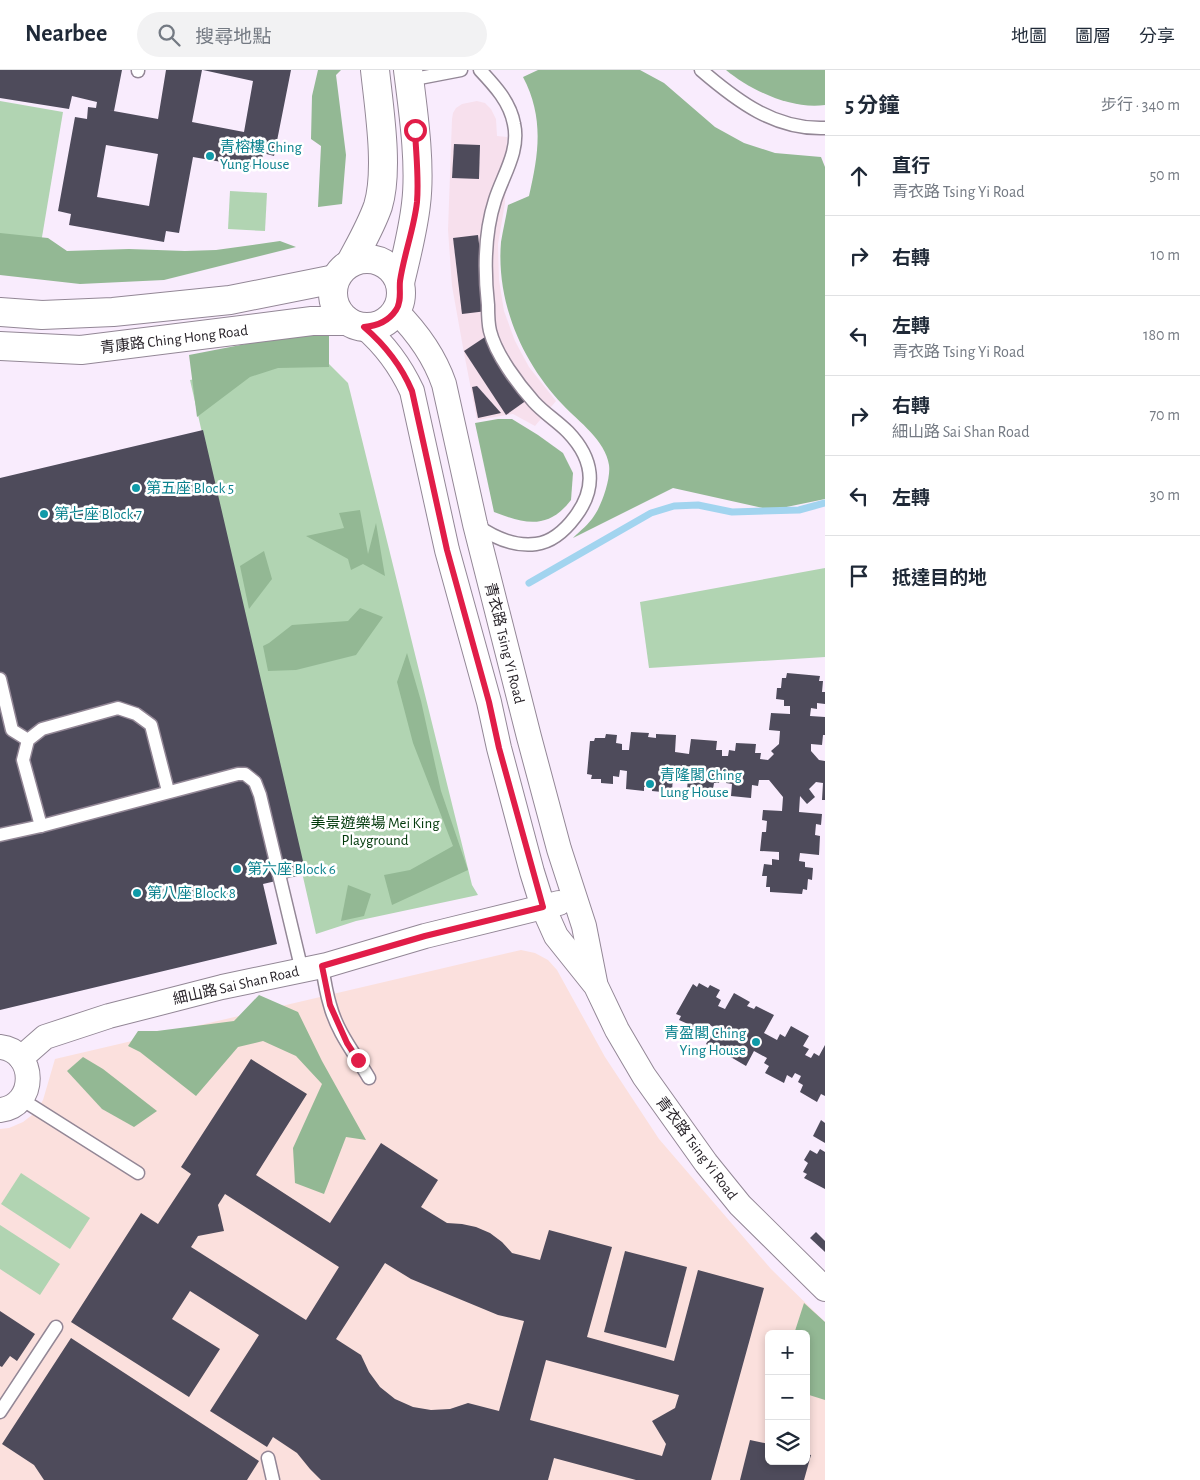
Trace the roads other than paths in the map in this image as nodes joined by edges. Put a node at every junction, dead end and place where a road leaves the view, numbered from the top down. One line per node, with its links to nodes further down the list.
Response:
1 (375, 70): 7 (main road)
2 (461, 70): 5 (lane)
3 (480, 70): 13 (lane)
4 (701, 70): 6 (lane)
5 (408, 75): 8 (main road)
6 (825, 128)
7 (343, 270): 8 (main road); 10 (main road); 11 (main road)
8 (400, 283): 9 (main road)
9 (396, 311): 11 (main road); 13 (street, 青衣路 Tsing Yi Road)
10 (0, 312)
11 (355, 324): 12 (main road, 青康路 Ching Hong Road); 20 (street, 青衣路 Tsing Yi Road)
12 (0, 346)
13 (475, 524): 19 (street, 青衣路 Tsing Yi Road)
14 (0, 679): 15 (lane)
15 (28, 740): 16 (lane); 17 (lane)
16 (168, 791): 17 (lane); 21 (lane)
17 (41, 826): 18 (lane)
18 (0, 834)
19 (575, 899): 20 (street, 細山路 Sai Shan Road); 22 (street, 青衣路 Tsing Yi Road)
20 (543, 907): 21 (street, 細山路 Sai Shan Road); 22 (street, 青衣路 Tsing Yi Road)
21 (312, 968): 24 (street, 細山路 Sai Shan Road); 25 (lane)
22 (596, 986): 29 (street, 青衣路 Tsing Yi Road)
23 (0, 1047): 24 (street)
24 (22, 1058): 26 (street)
25 (369, 1078)
26 (21, 1099): 27 (street); 28 (lane)
27 (0, 1110)
28 (138, 1173)
29 (825, 1289)
30 (56, 1327): 31 (lane)
31 (0, 1412)
32 (268, 1458): 33 (lane)
33 (272, 1480)

